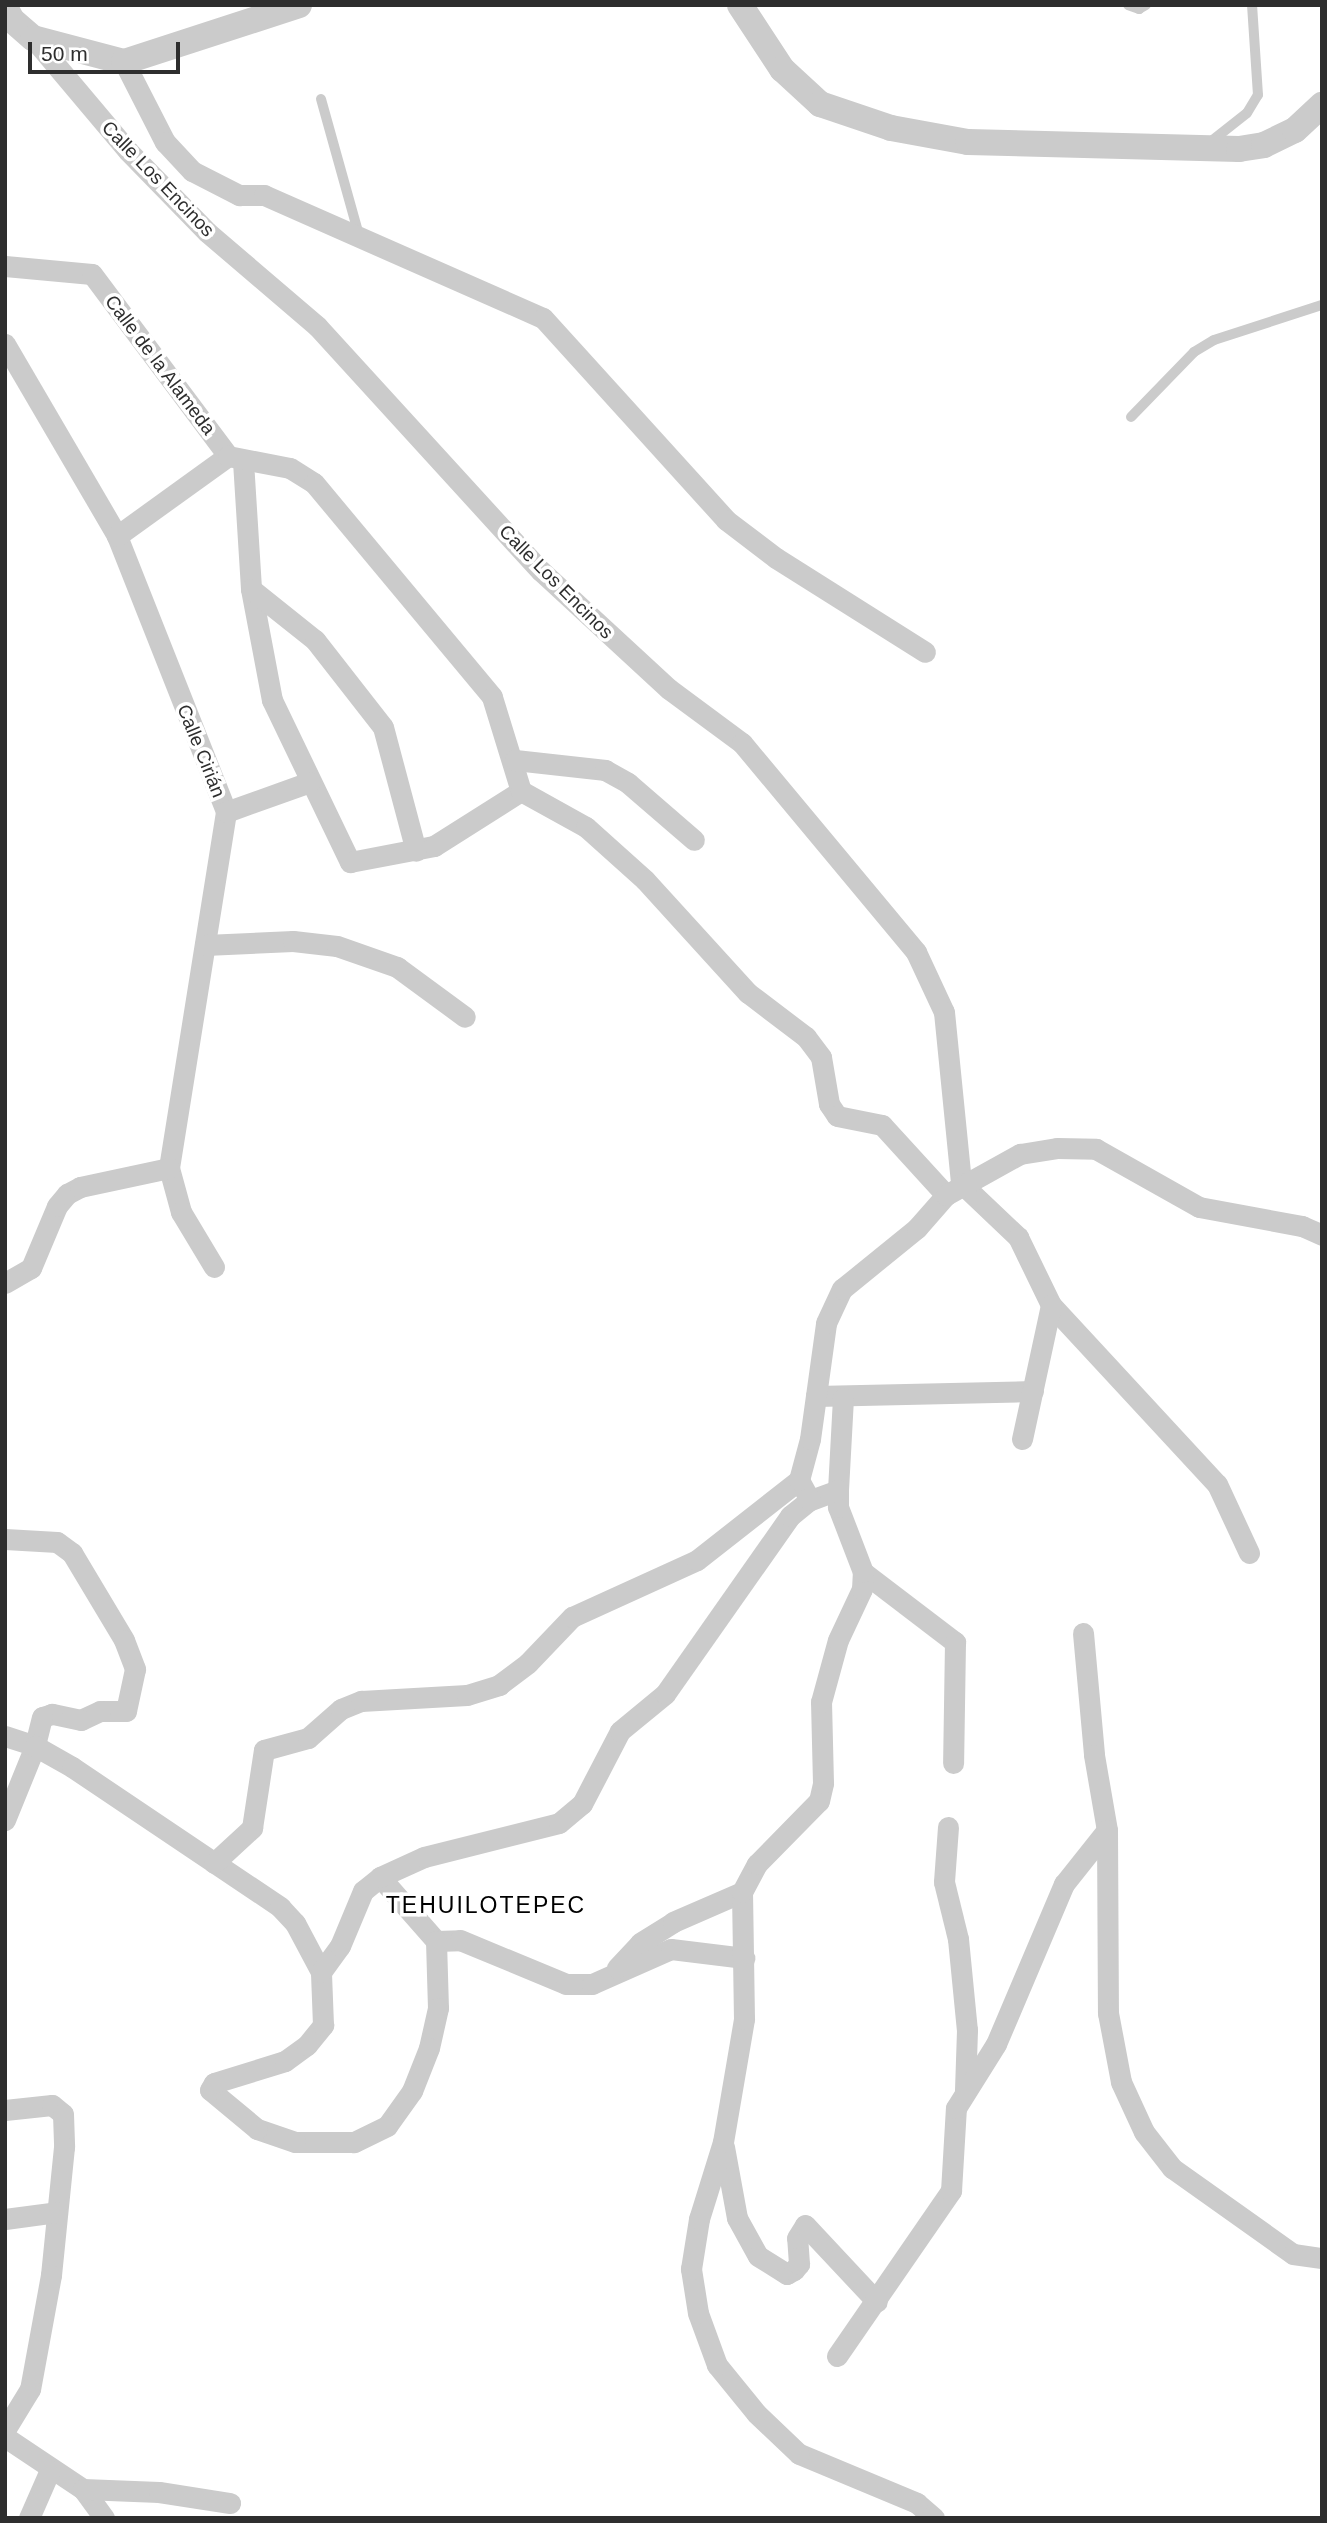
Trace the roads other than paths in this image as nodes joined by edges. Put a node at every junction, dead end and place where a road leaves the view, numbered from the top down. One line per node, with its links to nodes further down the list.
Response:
1 (299, 5): 8 (street)
2 (740, 5): 11 (street)
3 (1128, 5): 4 (lane)
4 (1146, 5)
5 (1252, 5): 11 (lane)
6 (7, 18): 7 (street)
7 (33, 38): 8 (street); 30 (street, Calle Los Encinos)
8 (124, 62): 12 (street)
9 (321, 99): 12 (lane)
10 (1322, 106): 11 (street)
11 (1204, 147)
12 (360, 241): 20 (street)
13 (5, 265): 17 (street, Calle de la Alameda)
14 (1322, 305): 16 (lane)
15 (5, 344): 18 (street, Calle Cirián)
16 (1131, 417)
17 (235, 458): 18 (street); 19 (street); 21 (street)
18 (117, 536): 24 (street, Calle Cirián)
19 (251, 589): 22 (street); 26 (street)
20 (925, 652)
21 (515, 760): 23 (street); 25 (street)
22 (310, 782): 24 (street); 26 (street)
23 (521, 791): 26 (street); 30 (street)
24 (226, 812): 27 (street, Calle Cirián)
25 (694, 840)
26 (416, 851)
27 (205, 946): 28 (street); 29 (street, Calle Cirián)
28 (465, 1017)
29 (169, 1168): 32 (street, Calle Cirián); 33 (street)
30 (953, 1189): 31 (street); 34 (street); 36 (street)
31 (1322, 1234)
32 (214, 1267)
33 (5, 1283)
34 (1051, 1305): 35 (street); 43 (street)
35 (1032, 1391): 37 (street); 38 (street)
36 (816, 1396): 37 (street); 39 (street)
37 (843, 1398): 40 (street)
38 (1022, 1439)
39 (799, 1479): 41 (street); 52 (street)
40 (838, 1490): 41 (street); 44 (street)
41 (810, 1500): 53 (street)
42 (5, 1539): 47 (street)
43 (1249, 1553)
44 (863, 1572): 48 (street); 54 (street)
45 (1083, 1633): 51 (street)
46 (5, 1736): 47 (street)
47 (35, 1746): 49 (street); 52 (street)
48 (953, 1763)
49 (5, 1820)
50 (948, 1827): 59 (street)
51 (1107, 1830): 59 (street); 64 (street)
52 (214, 1863): 57 (street)
53 (380, 1877): 55 (street); 57 (street)
54 (742, 1892): 56 (street); 58 (street)
55 (436, 1941): 57 (street); 58 (street)
56 (744, 1958): 58 (street); 61 (street)
57 (321, 1972)
58 (611, 1974)
59 (965, 2093): 65 (street)
60 (5, 2110): 62 (street)
61 (723, 2142): 65 (street); 74 (street)
62 (57, 2212): 63 (street); 67 (street)
63 (5, 2219)
64 (1322, 2258)
65 (877, 2302): 66 (street)
66 (837, 2356)
67 (5, 2430)
68 (5, 2437): 69 (street)
69 (50, 2470): 70 (street); 72 (street)
70 (83, 2488): 71 (street); 73 (street)
71 (230, 2503)
72 (29, 2518)
73 (104, 2518)
74 (934, 2518)

